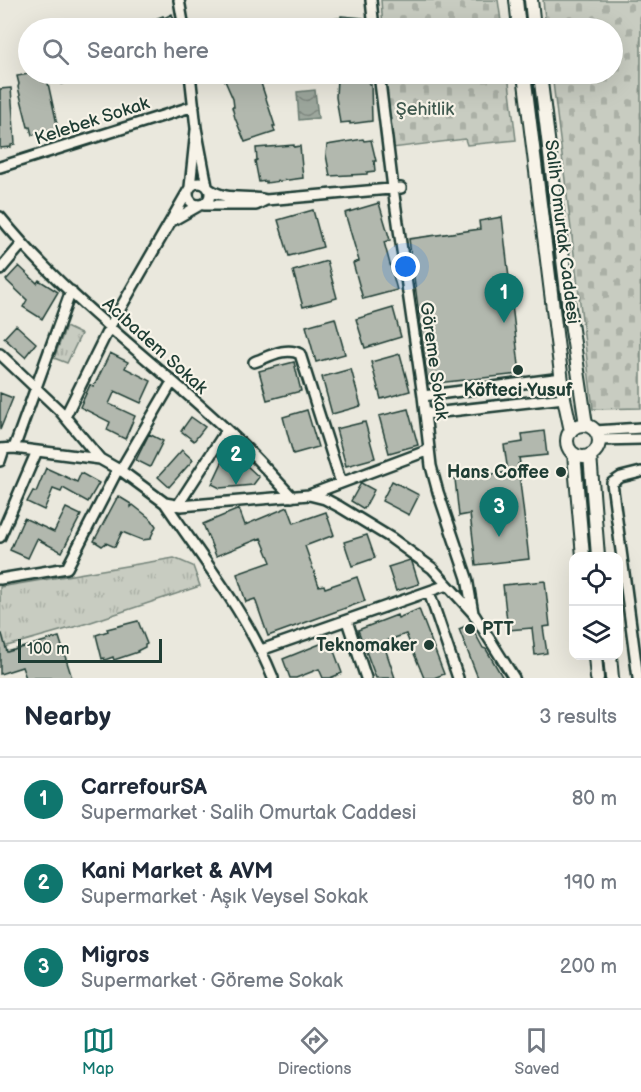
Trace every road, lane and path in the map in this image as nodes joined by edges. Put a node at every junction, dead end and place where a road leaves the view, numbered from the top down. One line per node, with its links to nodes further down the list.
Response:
1 (179, 0): 5 (street)
2 (371, 0): 6 (street)
3 (516, 0): 7 (main road)
4 (531, 0): 8 (main road)
5 (182, 18)
6 (373, 18)
7 (518, 18)
8 (533, 18)
9 (191, 84): 13 (street)
10 (381, 84): 17 (street, Göreme Sokak)
11 (525, 84): 29 (main road, Salih Omurtak Caddesi)
12 (541, 84): 39 (main road, Salih Omurtak Caddesi)
13 (194, 106): 14 (street); 15 (street, Kelebek Sokak)
14 (196, 128): 16 (street); 18 (street)
15 (0, 167)
16 (208, 187): 18 (street); 19 (street); 20 (street)
17 (397, 188): 19 (street); 32 (street, Göreme Sokak)
18 (189, 189): 20 (street); 22 (street)
19 (266, 200): 20 (street)
20 (202, 205): 22 (street)
21 (0, 218): 23 (street, Acıbadem Sokak)
22 (168, 223): 26 (street)
23 (22, 244): 24 (street); 25 (street, Acıbadem Sokak)
24 (0, 270)
25 (71, 291): 26 (street, Acıbadem Sokak); 31 (street)
26 (109, 328): 30 (street, Acıbadem Sokak); 35 (street)
27 (0, 354): 31 (street)
28 (255, 362): 51 (street)
29 (562, 378): 32 (street); 33 (main road, Salih Omurtak Caddesi)
30 (172, 382): 37 (street, Acıbadem Sokak); 49 (street)
31 (36, 388): 35 (street); 41 (street)
32 (423, 396): 34 (street, Göreme Sokak)
33 (564, 399): 34 (street); 38 (main road, Salih Omurtak Caddesi)
34 (425, 414): 42 (street, Göreme Sokak)
35 (65, 417): 46 (street)
36 (641, 428): 39 (street)
37 (226, 431): 53 (street, Acıbadem Sokak); 55 (street)
38 (571, 431): 39 (main road); 44 (main road)
39 (593, 432): 40 (street); 45 (main road)
40 (641, 439)
41 (6, 449): 43 (street); 47 (street)
42 (429, 450): 51 (street); 62 (street, Göreme Sokak)
43 (37, 451): 46 (street); 56 (street)
44 (574, 454): 45 (main road); 57 (main road)
45 (590, 455): 58 (main road)
46 (100, 459): 49 (street)
47 (0, 461)
48 (641, 463): 50 (street)
49 (119, 470): 54 (street); 59 (street)
50 (641, 472): 73 (street)
51 (341, 483): 52 (street)
52 (309, 495): 53 (street); 60 (street)
53 (292, 497): 55 (street)
54 (165, 503): 55 (street); 64 (street)
55 (178, 505)
56 (0, 537)
57 (582, 552)
58 (598, 552)
59 (0, 579)
60 (447, 585): 61 (street); 62 (street)
61 (429, 592): 63 (street); 69 (street)
62 (473, 613): 70 (street)
63 (347, 621): 64 (street); 68 (street)
64 (261, 650): 67 (street)
65 (595, 660): 71 (main road)
66 (610, 660): 72 (main road)
67 (273, 678)
68 (366, 678)
69 (458, 678)
70 (514, 678)
71 (597, 678)
72 (612, 678)
73 (638, 678)

